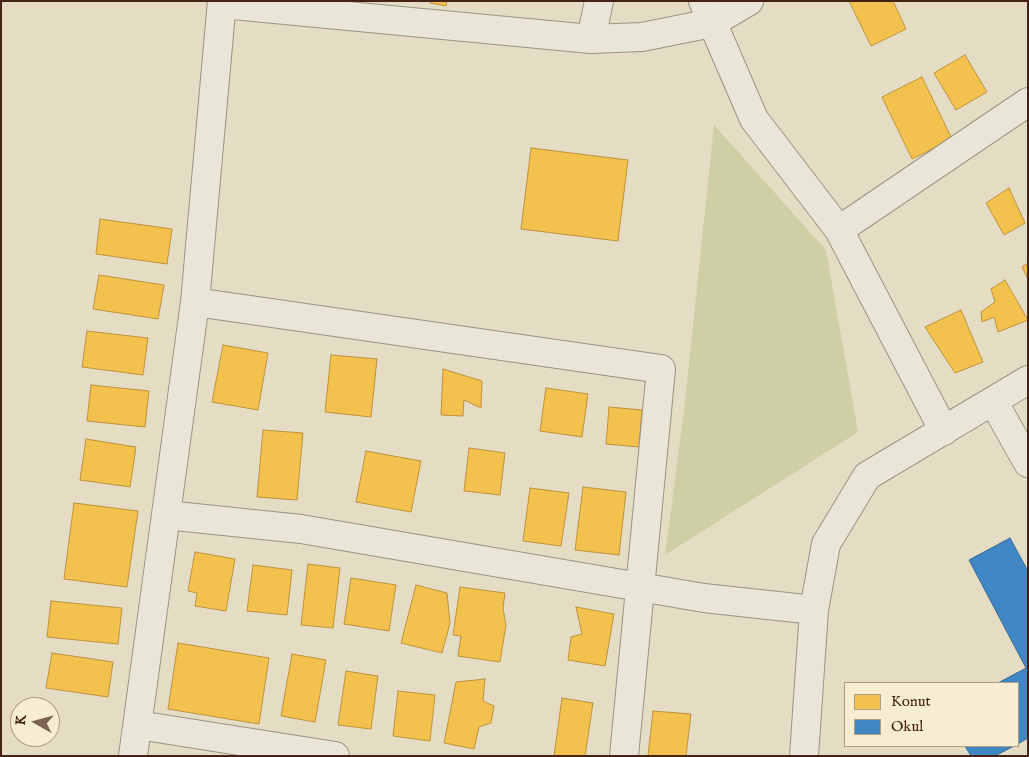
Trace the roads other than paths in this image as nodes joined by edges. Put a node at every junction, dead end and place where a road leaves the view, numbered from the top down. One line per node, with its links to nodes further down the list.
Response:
1 (599, 1): 5 (street)
2 (749, 1): 4 (street)
3 (222, 3): 5 (street); 8 (street)
4 (707, 12): 5 (street); 7 (street)
5 (591, 39)
6 (1028, 102): 7 (street)
7 (839, 230): 11 (street)
8 (195, 302): 13 (street); 14 (street)
9 (1028, 380): 10 (street)
10 (992, 401): 11 (street); 12 (street)
11 (944, 431): 15 (street)
12 (1028, 463)
13 (166, 515): 14 (street); 16 (street)
14 (640, 587): 15 (street); 19 (street)
15 (814, 610): 20 (street)
16 (138, 725): 17 (street); 18 (street)
17 (133, 756)
18 (335, 756)
19 (624, 756)
20 (804, 756)

